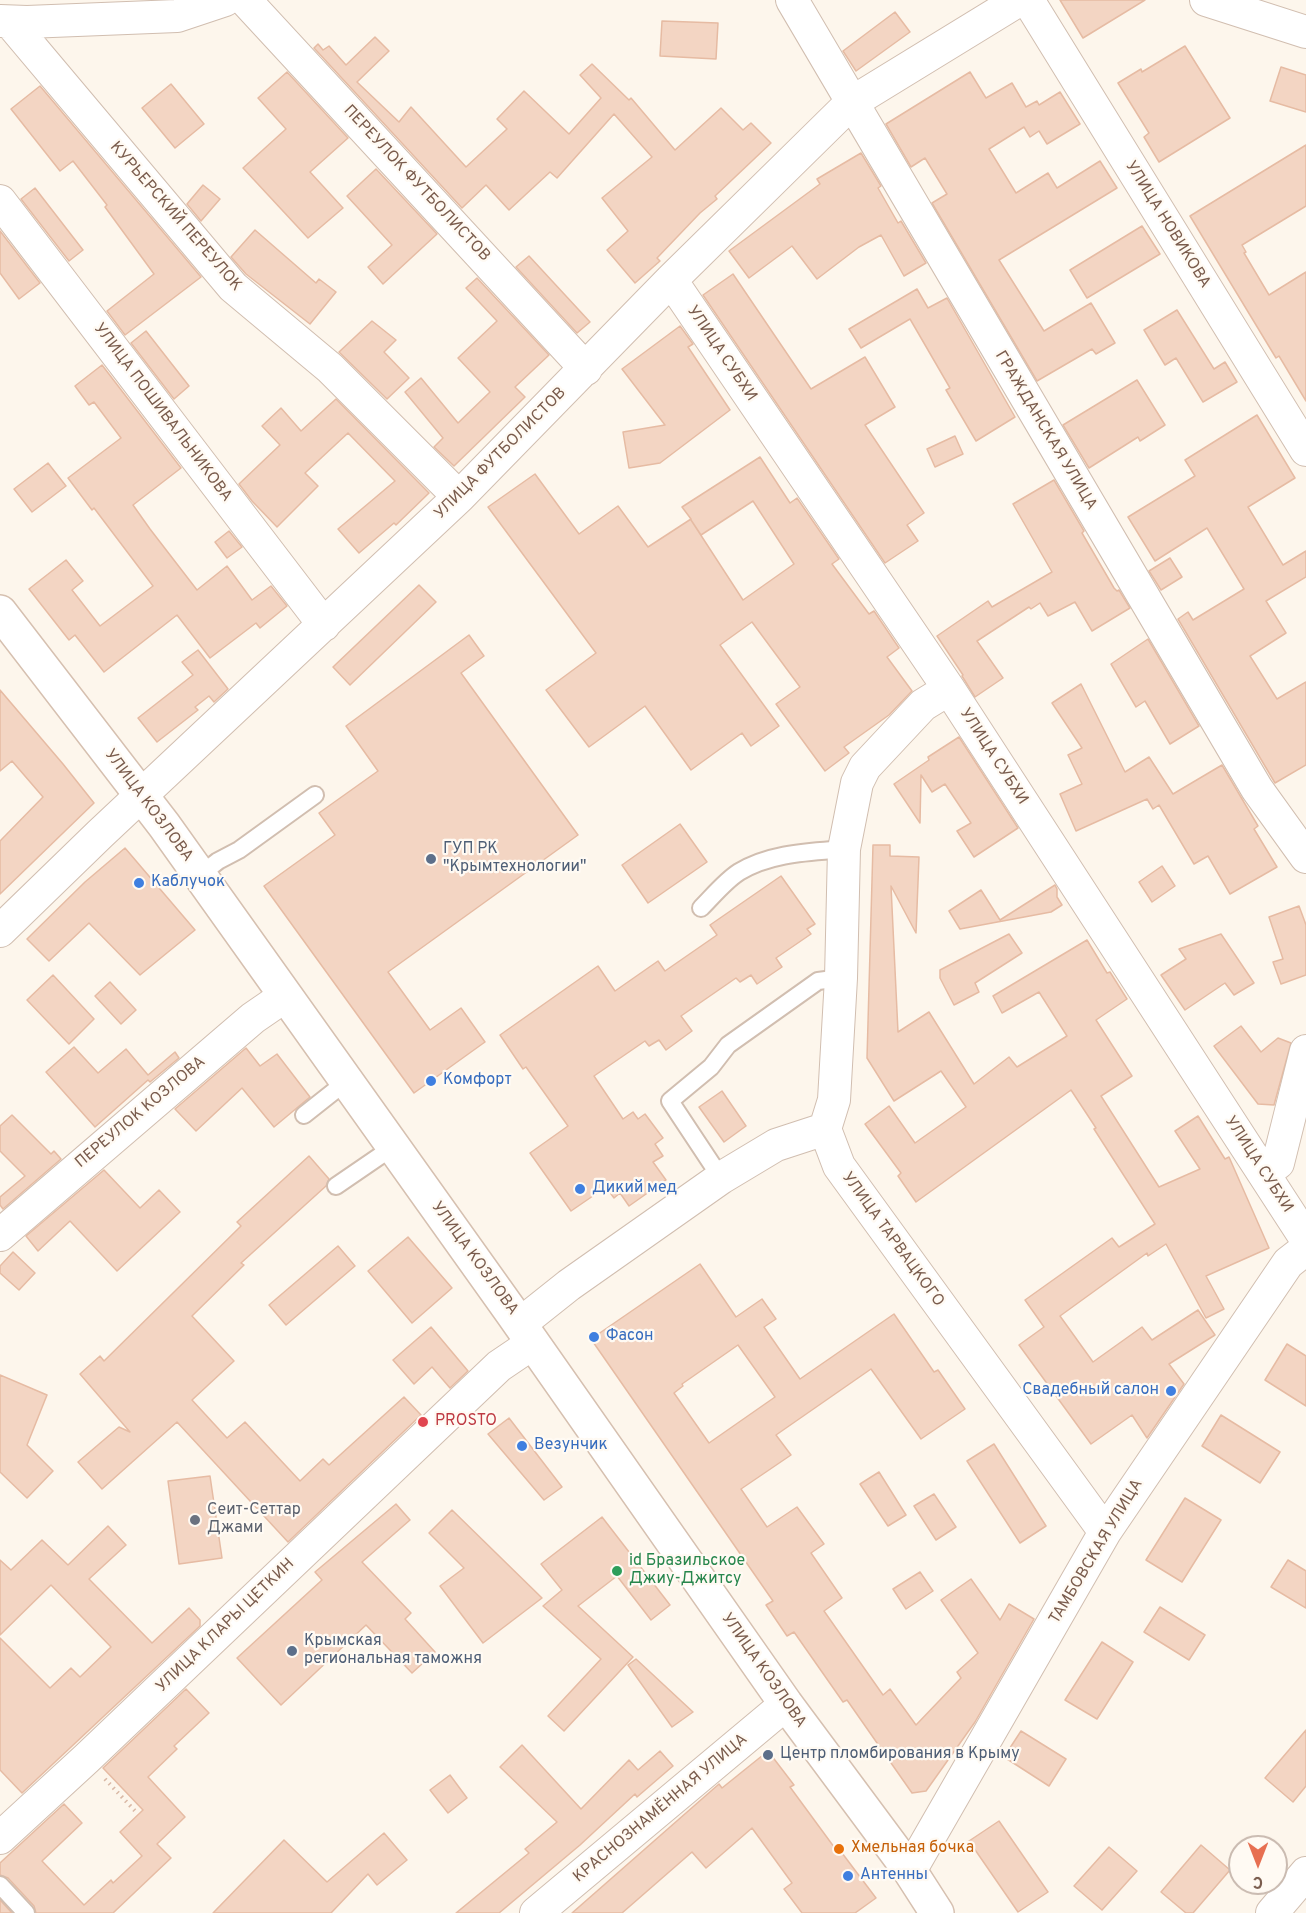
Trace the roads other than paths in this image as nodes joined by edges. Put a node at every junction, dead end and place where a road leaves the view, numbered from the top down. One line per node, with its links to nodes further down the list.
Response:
1 (225, 0): 7 (street)
2 (245, 0): 12 (street, ПЕРЕУЛОК ФУТБОЛИСТОВ)
3 (792, 0): 9 (street, ГРАЖДАНСКАЯ УЛИЦА)
4 (1019, 0): 9 (street, УЛИЦА ФУТБОЛИСТОВ)
5 (1028, 0): 13 (street, УЛИЦА НОВИКОВА)
6 (1206, 0): 8 (street)
7 (5, 21): 14 (street, КУРЬЕРСКИЙ ПЕРЕУЛОК)
8 (1306, 32)
9 (851, 103): 11 (street, УЛИЦА ФУТБОЛИСТОВ); 21 (street, ГРАЖДАНСКАЯ УЛИЦА)
10 (0, 201): 16 (street, УЛИЦА ПОШИВАЛЬНИКОВА)
11 (671, 280): 12 (street, УЛИЦА ФУТБОЛИСТОВ); 17 (street, УЛИЦА СУБХИ)
12 (586, 369): 14 (street, УЛИЦА ФУТБОЛИСТОВ)
13 (1306, 450)
14 (459, 497): 16 (street, УЛИЦА ФУТБОЛИСТОВ)
15 (0, 612): 18 (main road, УЛИЦА КОЗЛОВА)
16 (324, 625): 18 (street, УЛИЦА ФУТБОЛИСТОВ)
17 (949, 689): 20 (street); 32 (street, УЛИЦА СУБХИ)
18 (142, 795): 22 (main road, УЛИЦА КОЗЛОВА); 24 (street, УЛИЦА ФУТБОЛИСТОВ)
19 (315, 795): 22 (lane)
20 (844, 849): 23 (lane); 25 (street)
21 (1306, 857)
22 (200, 875): 26 (main road, УЛИЦА КОЗЛОВА)
23 (701, 908)
24 (0, 931)
25 (841, 978): 30 (street); 33 (lane)
26 (285, 996): 28 (main road, УЛИЦА КОЗЛОВА); 35 (street, ПЕРЕУЛОК КОЗЛОВА)
27 (1306, 1051): 32 (street)
28 (347, 1081): 29 (lane); 31 (main road, УЛИЦА КОЗЛОВА)
29 (304, 1115)
30 (825, 1129): 33 (street, УЛИЦА КЛАРЫ ЦЕТКИН); 39 (street, УЛИЦА ТАРВАЦКОГО)
31 (393, 1147): 34 (lane); 38 (main road, УЛИЦА КОЗЛОВА)
32 (1264, 1174): 36 (street, УЛИЦА СУБХИ)
33 (721, 1178): 38 (street, УЛИЦА КЛАРЫ ЦЕТКИН)
34 (336, 1186)
35 (0, 1235)
36 (1306, 1239)
37 (1306, 1249): 39 (street, ТАМБОВСКАЯ УЛИЦА)
38 (526, 1334): 40 (main road, УЛИЦА КОЗЛОВА); 41 (street, УЛИЦА КЛАРЫ ЦЕТКИН)
39 (1105, 1532): 42 (street, ТАМБОВСКАЯ УЛИЦА)
40 (786, 1704): 42 (main road, УЛИЦА КОЗЛОВА); 46 (street, КРАСНОЗНАМЁННАЯ УЛИЦА)
41 (0, 1838)
42 (910, 1871): 47 (main road, УЛИЦА КОЗЛОВА)
43 (1306, 1873): 48 (street)
44 (0, 1885): 45 (lane)
45 (26, 1913)
46 (536, 1913)
47 (937, 1913)
48 (1272, 1913)

